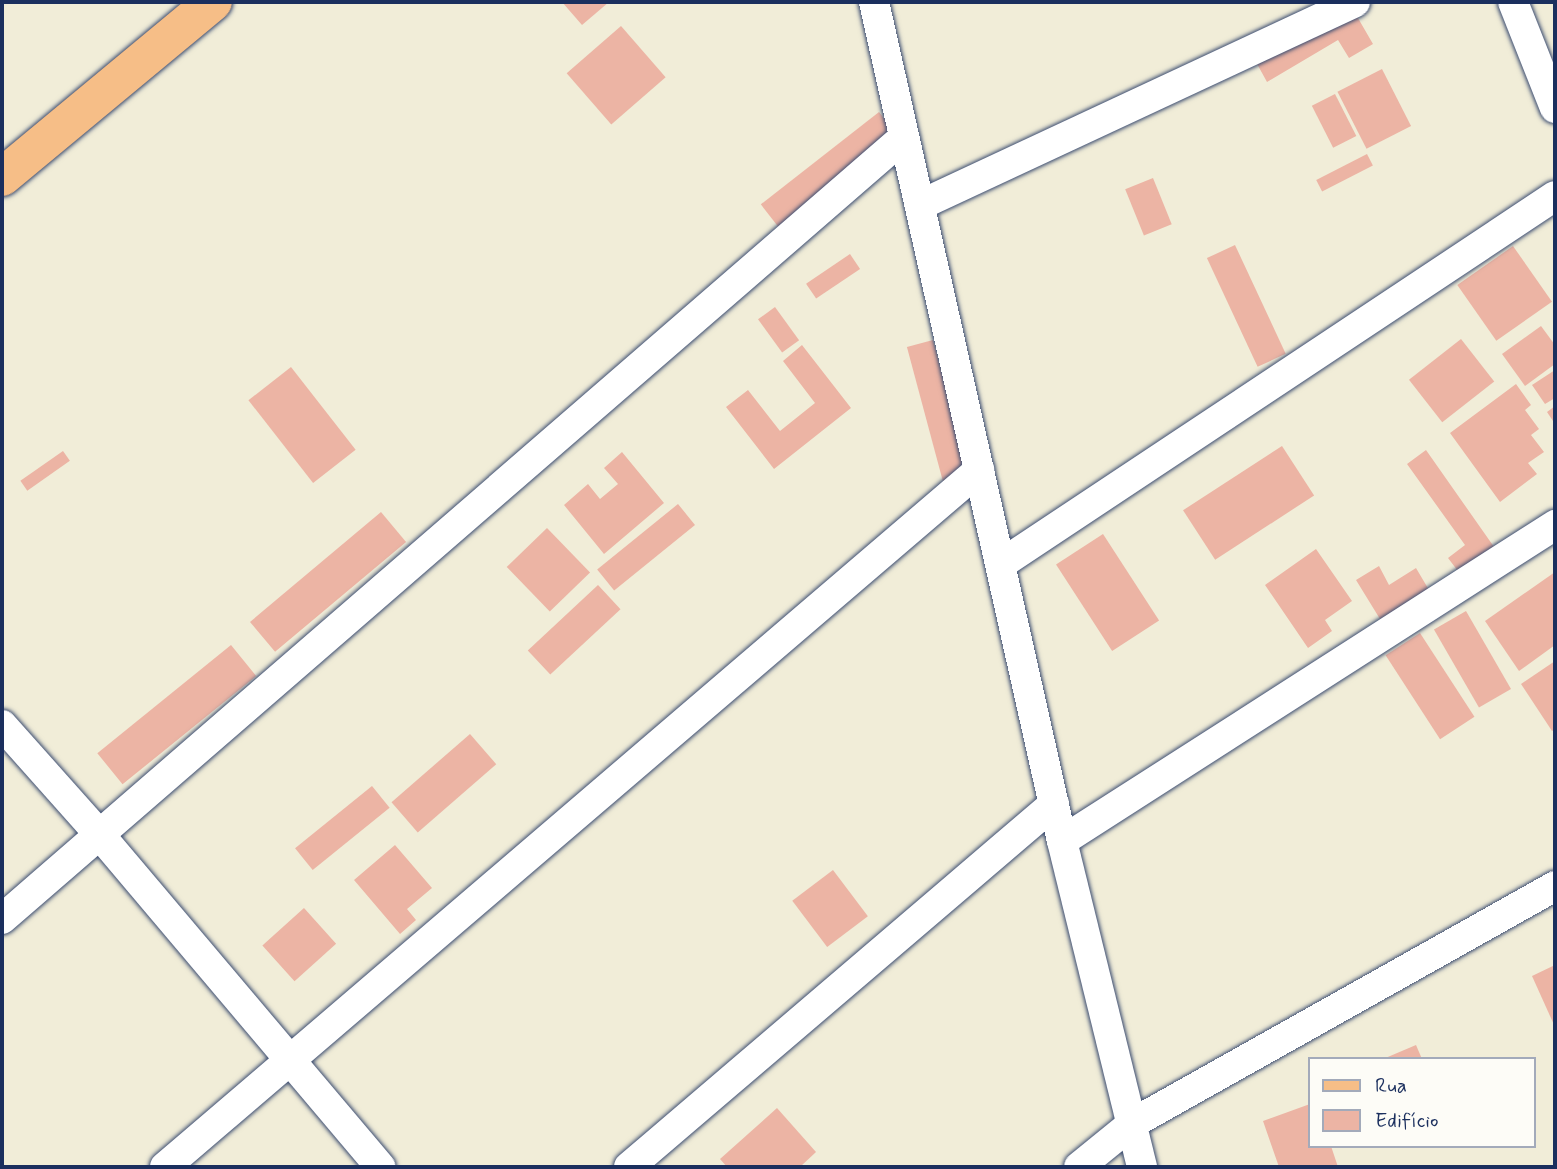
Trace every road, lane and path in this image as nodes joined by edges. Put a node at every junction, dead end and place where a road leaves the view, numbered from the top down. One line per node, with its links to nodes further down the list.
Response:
1 (213, 2): 7 (main road)
2 (874, 2): 6 (street)
3 (1355, 2): 9 (street)
4 (1513, 2): 5 (street)
5 (1555, 108)
6 (903, 138): 9 (street); 15 (street)
7 (2, 177)
8 (1555, 196): 12 (street)
9 (920, 205): 10 (street)
10 (979, 470): 12 (street); 19 (street)
11 (1555, 525): 16 (street)
12 (1001, 564): 14 (street)
13 (2, 726): 15 (street)
14 (1054, 804): 16 (street); 23 (street)
15 (99, 834): 18 (street); 19 (street)
16 (1062, 841): 20 (street)
17 (1555, 886): 20 (street)
18 (2, 919)
19 (287, 1060): 21 (street); 22 (street)
20 (1133, 1123): 24 (street); 25 (street)
21 (165, 1167)
22 (380, 1167)
23 (629, 1167)
24 (1079, 1167)
25 (1142, 1167)

